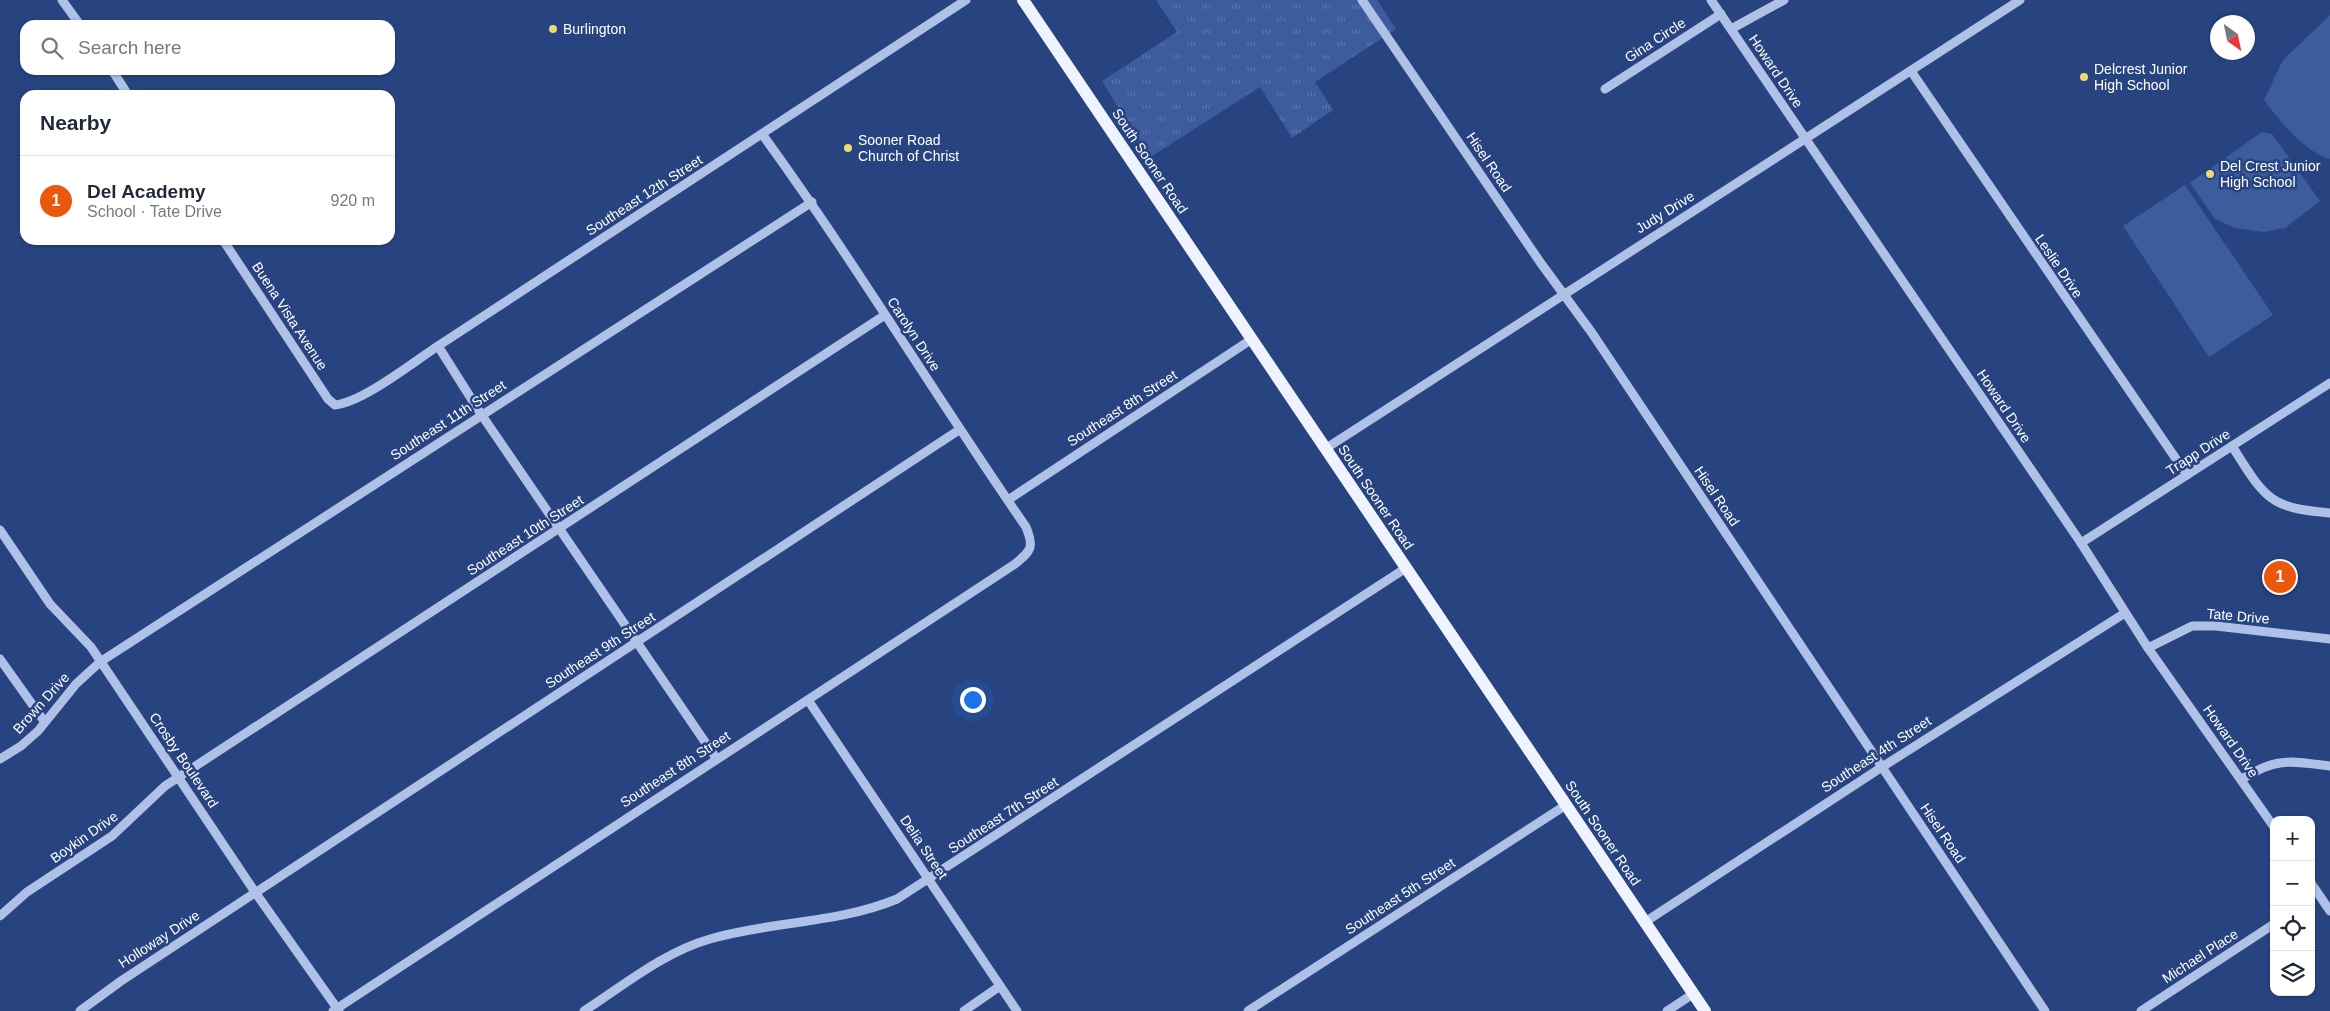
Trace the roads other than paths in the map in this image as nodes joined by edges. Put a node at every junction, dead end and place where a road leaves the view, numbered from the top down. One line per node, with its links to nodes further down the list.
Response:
1 (62, 0): 9 (street)
2 (966, 0): 15 (street, Southeast 12th Street)
3 (1023, 0): 21 (main road, South Sooner Road)
4 (1362, 0): 19 (street, Hisel Road)
5 (1711, 0): 8 (street, Howard Drive)
6 (1784, 0): 10 (street)
7 (2020, 0): 11 (street, Judy Drive)
8 (1721, 14): 10 (street, Howard Drive); 13 (street, Gina Circle)
9 (76, 20)
10 (1730, 29): 16 (street, Howard Drive)
11 (1911, 71): 16 (street, Judy Drive); 29 (street, Leslie Drive)
12 (115, 75): 14 (street)
13 (1605, 89)
14 (125, 90)
15 (762, 134): 17 (street, Carolyn Drive); 22 (street, Southeast 12th Street)
16 (1806, 139): 19 (street, Judy Drive); 34 (street, Howard Drive)
17 (812, 202): 20 (street, Carolyn Drive); 25 (street, Southeast 11th Street)
18 (226, 245): 24 (street, Buena Vista Avenue)
19 (1563, 294): 28 (street, Judy Drive); 48 (street, Hisel Road)
20 (885, 315): 26 (street, Carolyn Drive); 32 (street, Southeast 10th Street)
21 (1252, 339): 28 (main road, South Sooner Road); 30 (street, Southeast 8th Street)
22 (438, 346): 24 (street, Southeast 12th Street); 25 (street)
23 (2330, 383): 27 (street, Trapp Drive)
24 (334, 405)
25 (481, 414): 32 (street); 42 (street, Southeast 11th Street)
26 (959, 430): 30 (street, Carolyn Drive); 39 (street, Southeast 9th Street)
27 (2232, 446): 29 (street, Trapp Drive); 31 (street)
28 (1325, 449): 36 (main road, South Sooner Road)
29 (2187, 475): 34 (street, Trapp Drive)
30 (1008, 500): 35 (street, Carolyn Drive)
31 (2330, 513)
32 (560, 528): 39 (street); 49 (street, Southeast 10th Street)
33 (0, 530): 42 (street, Crosby Boulevard)
34 (2081, 543): 37 (street, Howard Drive)
35 (1029, 553): 43 (street, Southeast 8th Street)
36 (1406, 568): 51 (main road, South Sooner Road); 53 (street, Southeast 7th Street)
37 (2125, 613): 40 (street, Howard Drive); 48 (street, Southeast 4th Street)
38 (2330, 640): 40 (street, Tate Drive)
39 (637, 643): 45 (street); 54 (street, Southeast 9th Street)
40 (2148, 648): 50 (street, Howard Drive)
41 (0, 659): 44 (street)
42 (100, 662): 44 (street, Brown Drive); 49 (street, Crosby Boulevard)
43 (808, 700): 45 (street, Southeast 8th Street); 53 (street, Delia Street)
44 (44, 721): 46 (street, Brown Drive)
45 (716, 758): 62 (street, Southeast 8th Street)
46 (0, 759)
47 (2330, 766): 50 (street)
48 (1882, 767): 58 (street, Southeast 4th Street); 70 (street, Hisel Road)
49 (180, 777): 54 (street, Crosby Boulevard); 57 (street, Boykin Drive)
50 (2242, 779): 52 (street, Howard Drive)
51 (1566, 805): 58 (main road, South Sooner Road); 67 (street, Southeast 5th Street)
52 (2270, 821)
53 (929, 879): 60 (street, Delia Street); 64 (street, Southeast 7th Street)
54 (255, 892): 62 (street, Crosby Boulevard); 63 (street, Holloway Drive)
55 (2315, 896): 56 (street)
56 (2330, 911)
57 (0, 916)
58 (1645, 922): 61 (main road, South Sooner Road)
59 (2270, 927): 71 (street, Michael Place)
60 (1000, 986): 65 (street); 66 (street, Delia Street)
61 (1693, 994): 68 (street); 69 (main road, South Sooner Road)
62 (336, 1010)
63 (80, 1011)
64 (584, 1011)
65 (964, 1011)
66 (1016, 1011)
67 (1248, 1011)
68 (1667, 1011)
69 (1705, 1011)
70 (2045, 1011)
71 (2141, 1011)

